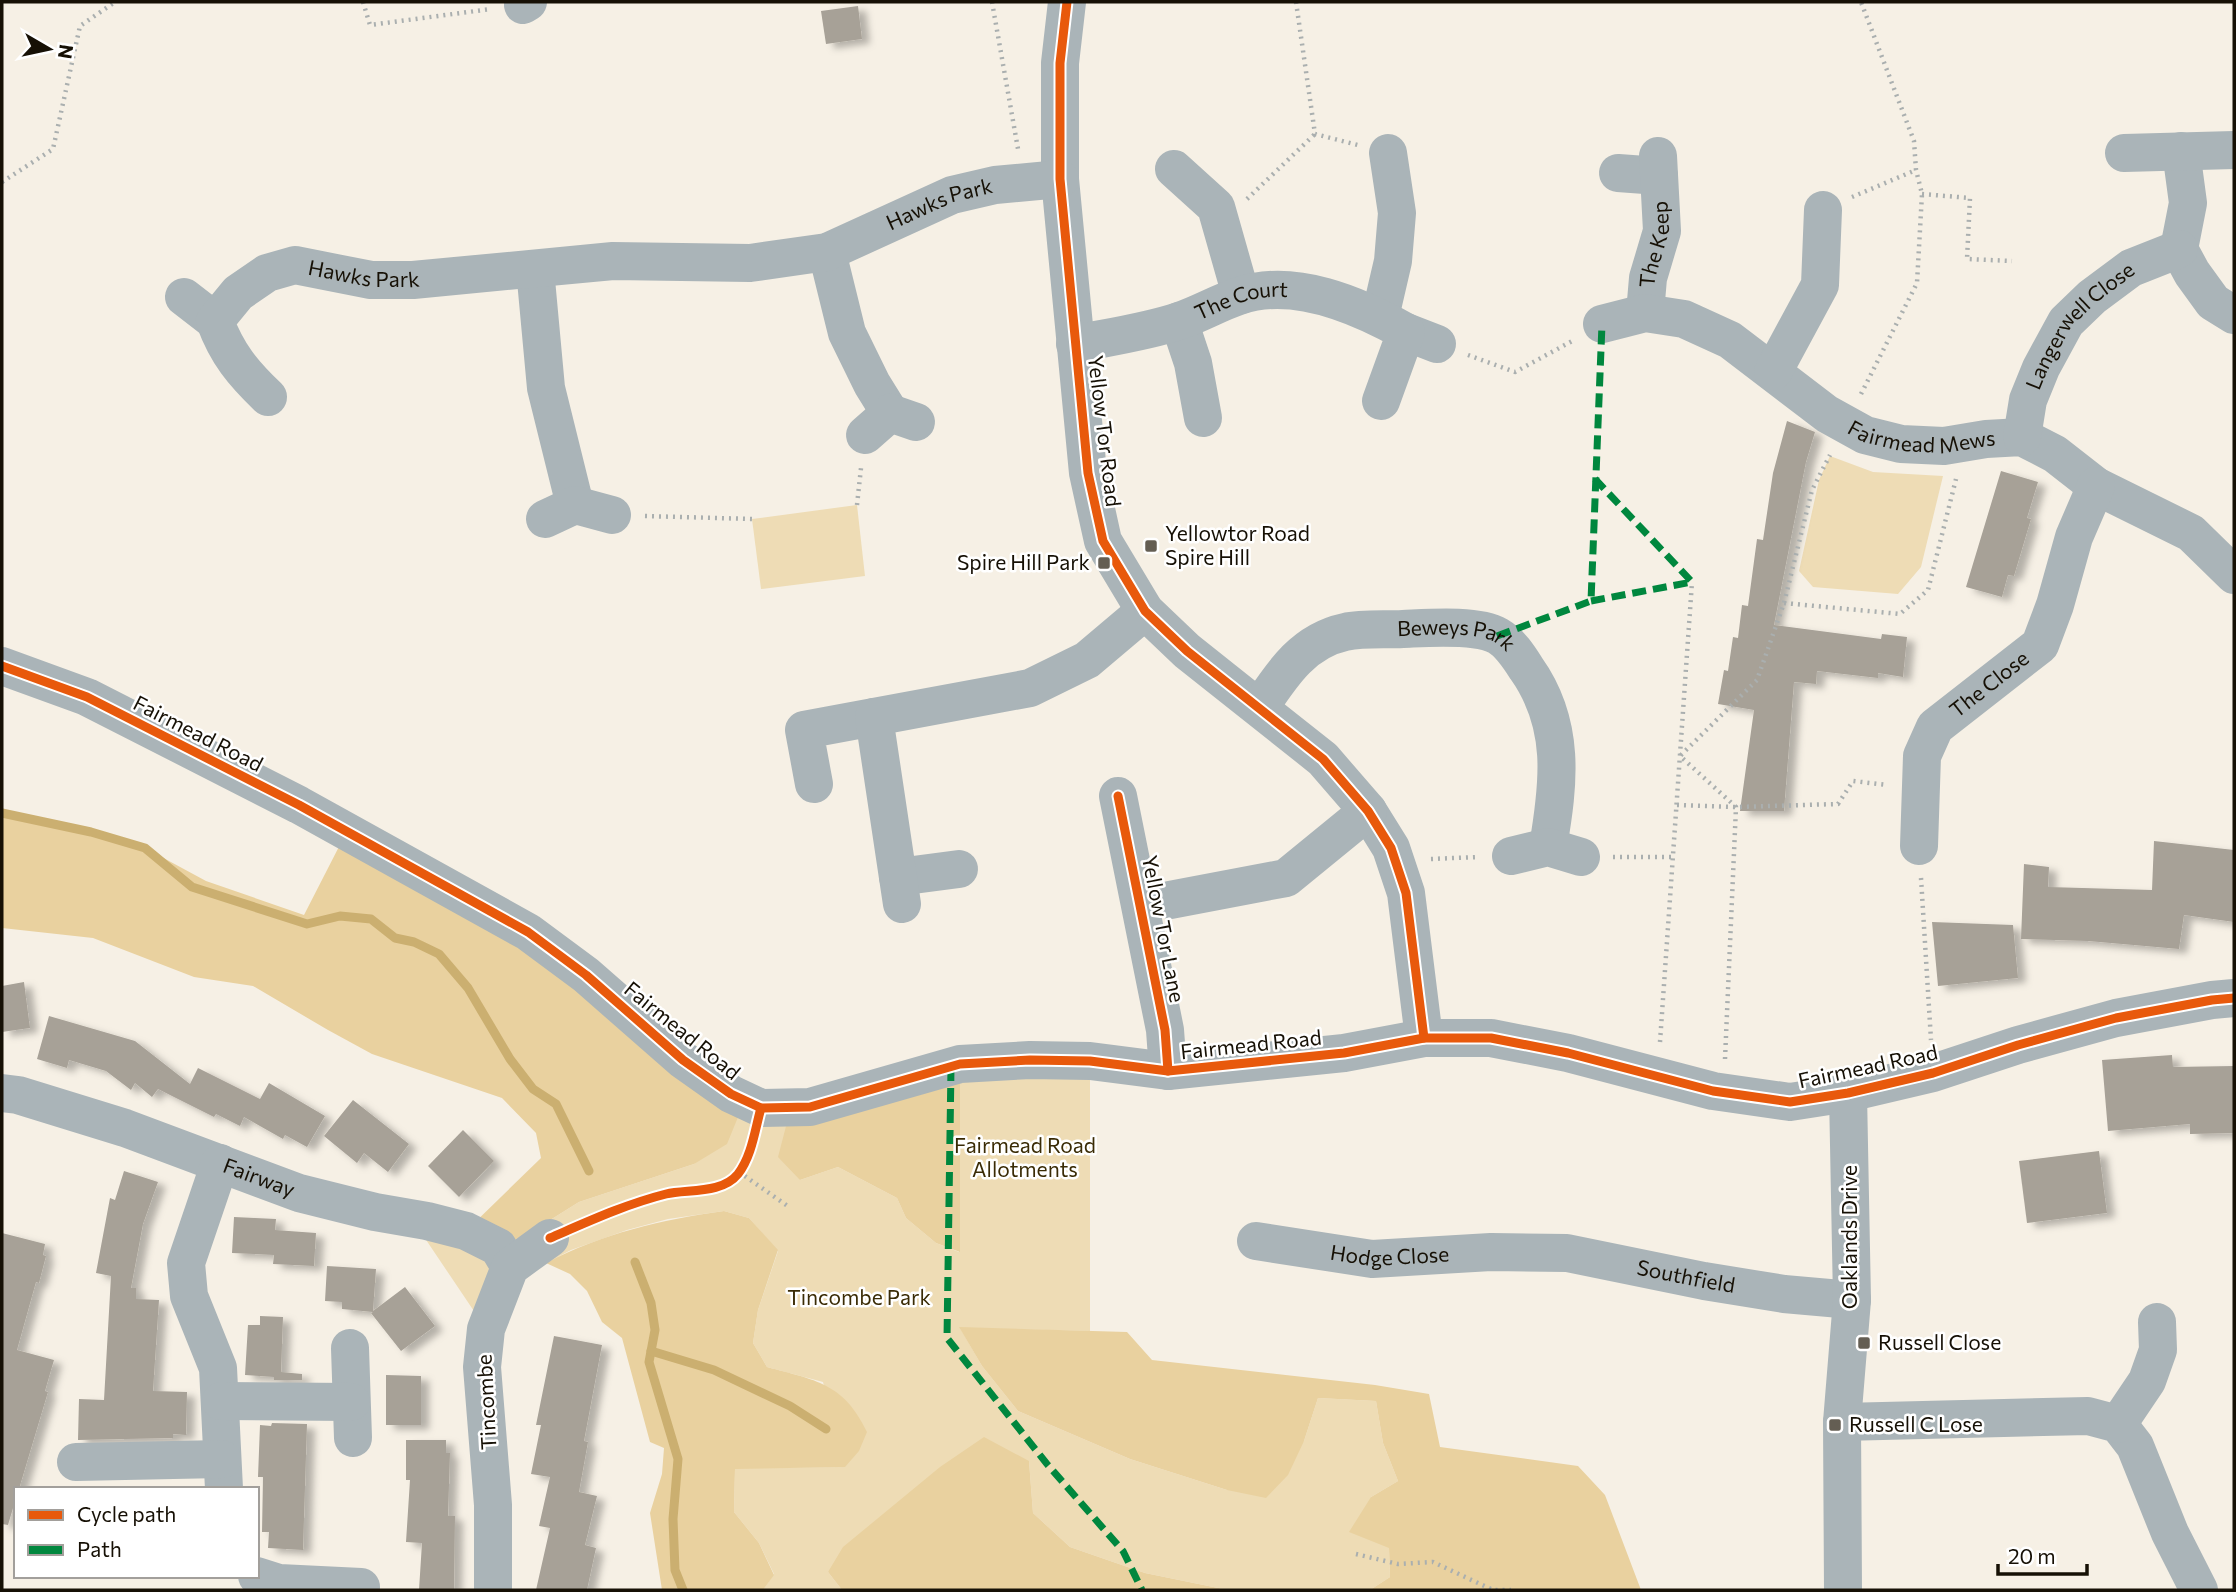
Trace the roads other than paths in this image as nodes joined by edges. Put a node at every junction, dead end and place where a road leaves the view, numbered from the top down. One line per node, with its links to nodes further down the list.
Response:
1 (1067, 2): 8 (street, Yellow Tor Road)
2 (2234, 150): 3 (street)
3 (2180, 151): 5 (street); 10 (street)
4 (1388, 153): 20 (street)
5 (2124, 153)
6 (1174, 169): 13 (street)
7 (1618, 173): 15 (street, The Keep)
8 (1042, 181): 11 (street, Hawks Park); 21 (street, Yellow Tor Road)
9 (1823, 210): 22 (street)
10 (2179, 249): 16 (street); 27 (street, Langerwell Close)
11 (827, 252): 12 (street, Hawks Park); 26 (street)
12 (535, 269): 17 (street, Hawks Park); 29 (street)
13 (1241, 295): 18 (street, The Court); 20 (street, The Court)
14 (184, 297): 17 (street)
15 (1644, 313): 19 (street, Fairmead Mews); 22 (street, Fairmead Mews)
16 (2234, 315)
17 (215, 321): 23 (street)
18 (1179, 321): 21 (street, The Court); 25 (street)
19 (1602, 324)
20 (1408, 331): 24 (street)
21 (1075, 344): 31 (street, Yellow Tor Road)
22 (1773, 372): 27 (street, Fairmead Mews)
23 (268, 397)
24 (1381, 401)
25 (1203, 418)
26 (890, 423)
27 (2004, 438): 28 (street, Fairmead Mews)
28 (2096, 486): 30 (street, Fairmead Mews); 38 (street, The Close)
29 (612, 515)
30 (2234, 575)
31 (1145, 611): 33 (street, Yellow Tor Road); 34 (street)
32 (2, 666): 44 (street, Fairmead Road)
33 (1260, 707): 37 (street, Yellow Tor Road); 39 (street, Beweys Park)
34 (874, 717): 35 (street); 40 (street)
35 (814, 784)
36 (1118, 796): 44 (street, Yellow Tor Lane)
37 (1368, 811): 41 (street); 43 (street, Yellow Tor Road)
38 (1919, 846)
39 (1511, 856)
40 (959, 869)
41 (1170, 900)
42 (2234, 998): 46 (street, Fairmead Road)
43 (1424, 1038): 44 (street, Fairmead Road); 46 (street, Fairmead Road)
44 (1168, 1071)
45 (2, 1093): 47 (street, Fairway)
46 (1848, 1093): 52 (street, Oaklands Drive)
47 (220, 1163): 51 (street, Fairway); 55 (street)
48 (550, 1238): 51 (street)
49 (1256, 1241): 50 (street, Hodge Close)
50 (1522, 1253): 52 (street, Southfield)
51 (510, 1267): 62 (street, Tincombe)
52 (1852, 1300): 56 (street, Oaklands Drive)
53 (2157, 1322): 57 (street)
54 (350, 1348): 55 (street)
55 (221, 1401): 59 (street)
56 (1842, 1422): 57 (street); 63 (street, Oaklands Drive)
57 (2118, 1424): 64 (street)
58 (76, 1462): 59 (street)
59 (223, 1474)
60 (259, 1577): 61 (street)
61 (362, 1579)
62 (493, 1590)
63 (1843, 1590)
64 (2199, 1590)

